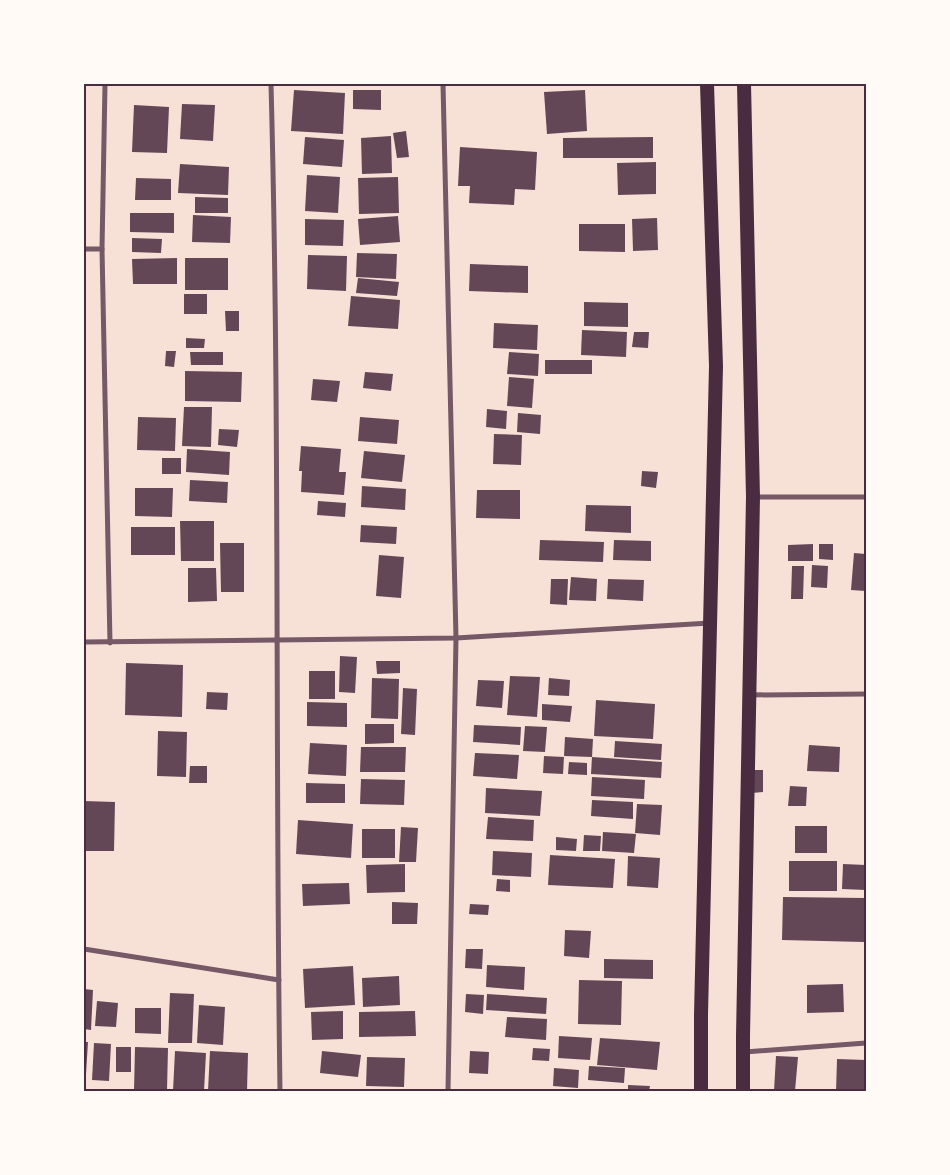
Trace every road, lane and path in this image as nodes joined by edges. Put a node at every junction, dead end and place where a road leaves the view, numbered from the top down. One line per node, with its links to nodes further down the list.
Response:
1 (104, 84): 7 (street)
2 (271, 84): 12 (street)
3 (443, 84): 11 (street)
4 (707, 84): 10 (highway)
5 (744, 84): 8 (highway)
6 (84, 249): 7 (street)
7 (102, 249): 14 (street)
8 (753, 497): 9 (street); 16 (highway)
9 (866, 497)
10 (710, 623): 11 (street); 23 (highway)
11 (456, 638): 12 (street); 22 (street)
12 (279, 641): 14 (street); 18 (street)
13 (84, 642): 14 (street)
14 (110, 643)
15 (866, 694): 16 (street)
16 (749, 695): 20 (highway)
17 (84, 949): 18 (street)
18 (279, 980): 21 (street)
19 (866, 1044): 20 (street)
20 (743, 1052): 24 (highway)
21 (280, 1091)
22 (448, 1091)
23 (701, 1091)
24 (743, 1091)

